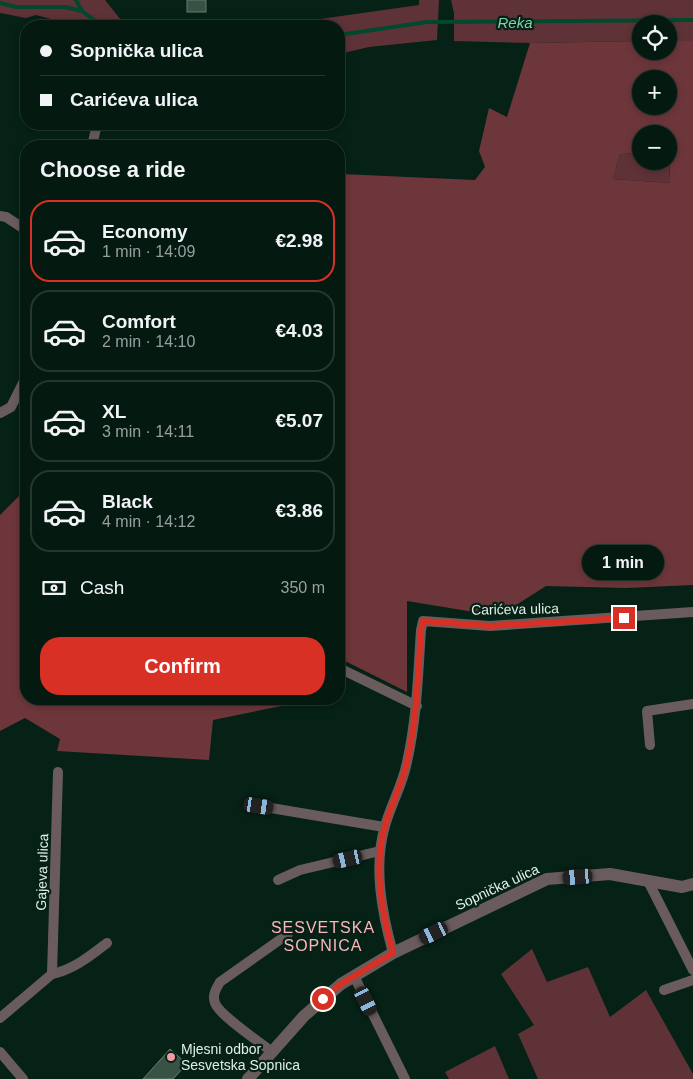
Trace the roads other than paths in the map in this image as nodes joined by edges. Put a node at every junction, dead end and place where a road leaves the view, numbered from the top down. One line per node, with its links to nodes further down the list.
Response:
1 (0, 216): 2 (street)
2 (20, 226)
3 (20, 389): 4 (street)
4 (0, 413)
5 (693, 612): 8 (street, Carićeva ulica)
6 (345, 671): 8 (street)
7 (693, 704): 9 (street)
8 (417, 706): 12 (street, Carićeva ulica)
9 (650, 745)
10 (58, 772): 21 (street, Gajeva ulica)
11 (259, 806): 12 (street)
12 (384, 827): 13 (street, Carićeva ulica)
13 (380, 851): 14 (street); 19 (street, Carićeva ulica)
14 (278, 880)
15 (648, 881): 16 (street, Sopnička ulica); 19 (street, Sopnička ulica); 20 (street)
16 (693, 884)
17 (288, 934): 26 (street)
18 (107, 943): 21 (street)
19 (393, 953): 22 (street, Sopnička ulica)
20 (693, 970)
21 (52, 974): 25 (street)
22 (354, 976): 26 (street, Sopnička ulica); 30 (street)
23 (693, 980): 24 (street)
24 (664, 990)
25 (0, 1018)
26 (272, 1052): 29 (street, Sopnička ulica)
27 (1, 1056): 28 (street)
28 (23, 1079)
29 (248, 1079)
30 (405, 1079)

